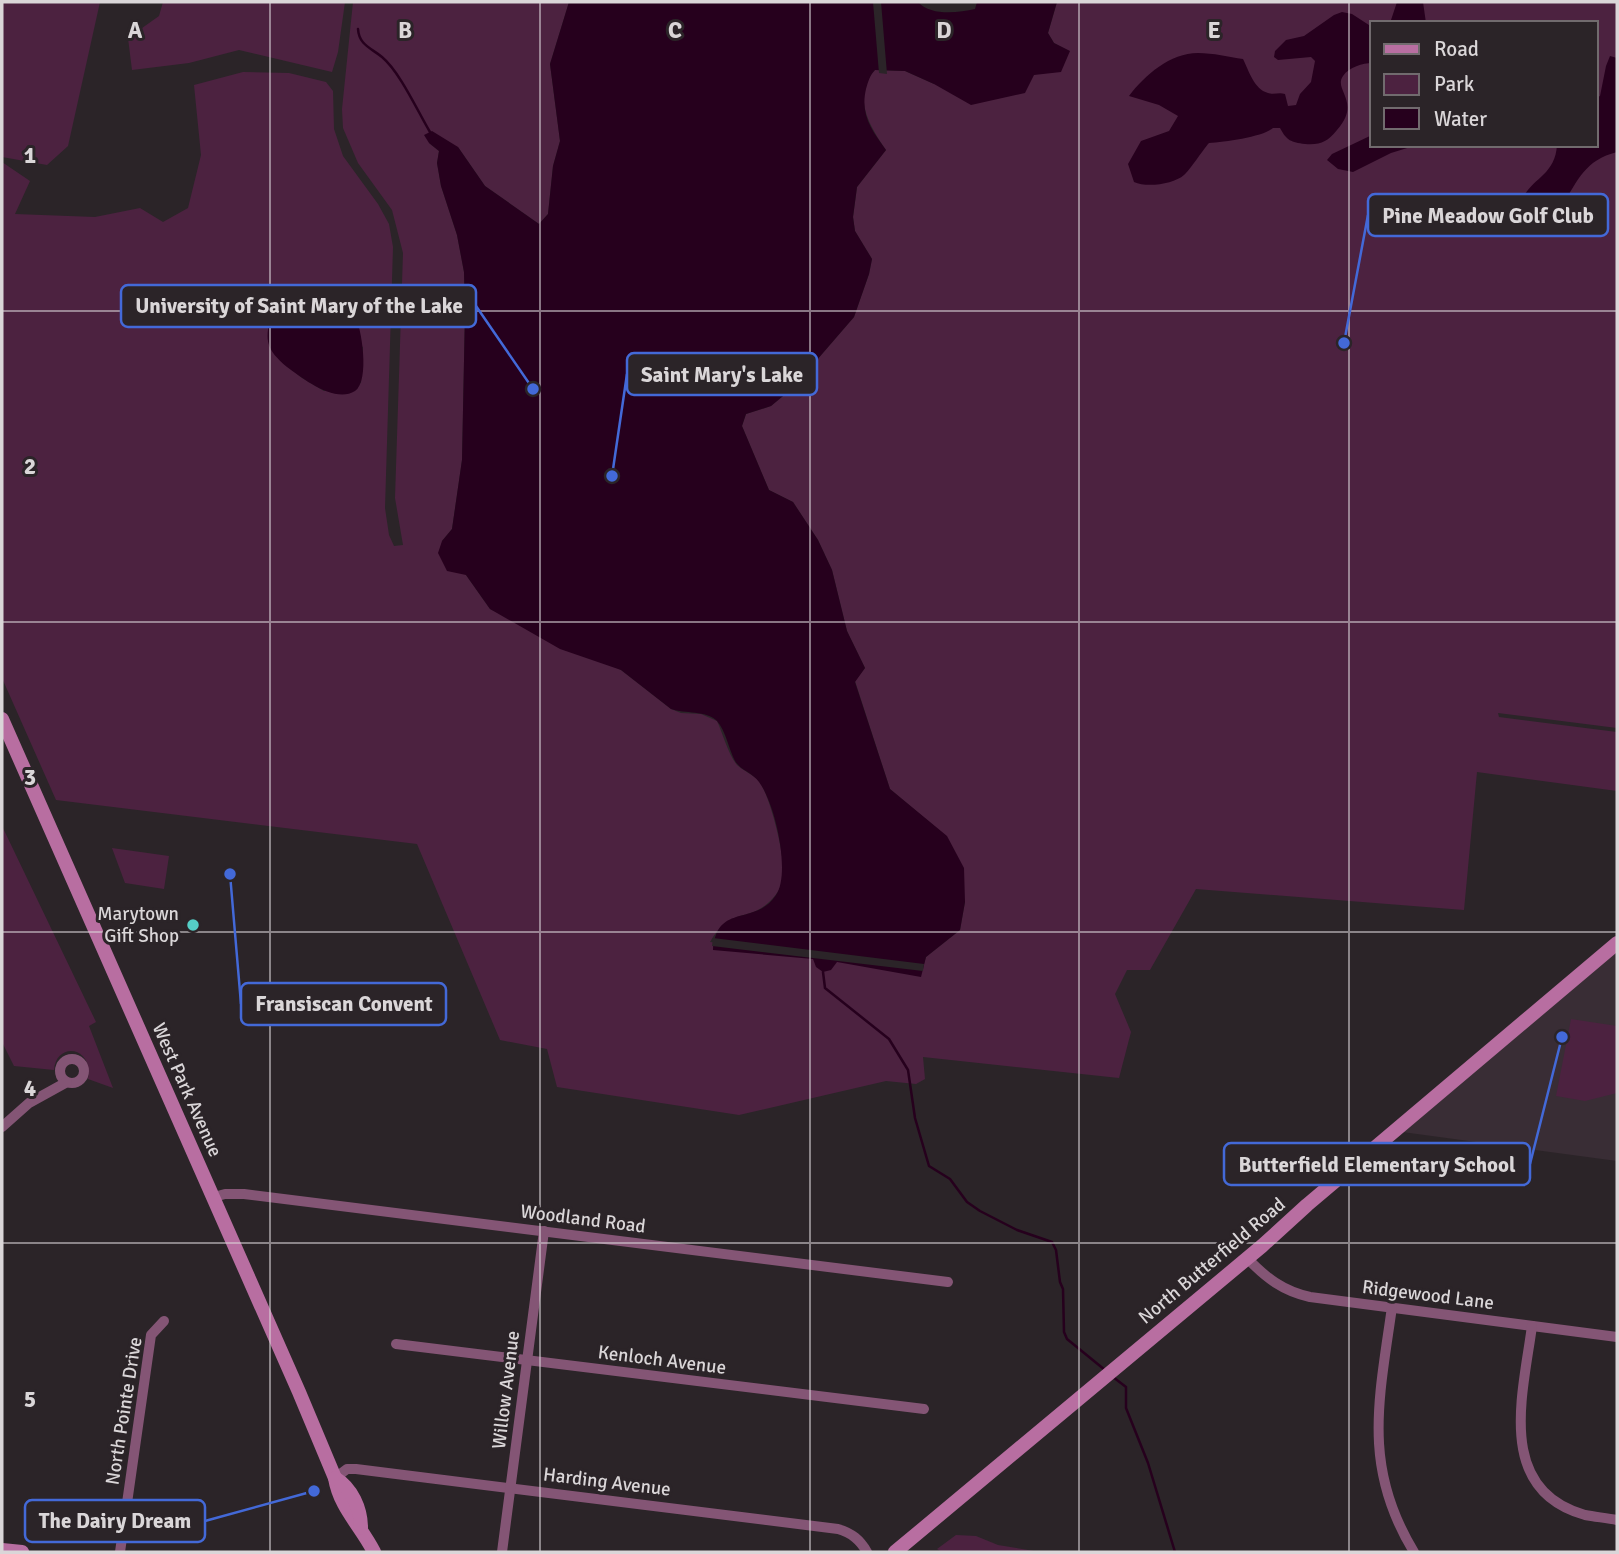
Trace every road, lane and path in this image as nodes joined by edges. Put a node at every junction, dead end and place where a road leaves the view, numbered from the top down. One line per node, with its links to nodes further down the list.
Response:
1 (2, 719): 5 (main road, West Park Avenue)
2 (1617, 943): 7 (main road, North Butterfield Road)
3 (67, 1082): 4 (street)
4 (2, 1127)
5 (214, 1197): 6 (street, Woodland Road); 16 (main road, West Park Avenue)
6 (544, 1231): 8 (street, Woodland Road); 14 (street, Willow Avenue)
7 (1247, 1258): 9 (street, Ridgewood Lane); 20 (main road, North Butterfield Road)
8 (948, 1282)
9 (1392, 1307): 11 (street, Ridgewood Lane); 26 (street)
10 (164, 1321): 23 (street, North Pointe Drive)
11 (1532, 1326): 12 (street, Ridgewood Lane); 18 (street)
12 (1617, 1338)
13 (396, 1344): 14 (street, Kenloch Avenue)
14 (527, 1362): 15 (street, Kenloch Avenue); 17 (street, Willow Avenue)
15 (924, 1409)
16 (335, 1478): 17 (street, Harding Avenue); 21 (main road, West Park Avenue)
17 (510, 1488): 24 (street, Willow Avenue); 25 (street, Harding Avenue)
18 (1617, 1520)
19 (2, 1550): 22 (main road)
20 (904, 1550)
21 (373, 1551)
22 (22, 1552)
23 (120, 1552)
24 (502, 1552)
25 (867, 1552)
26 (1412, 1552)

